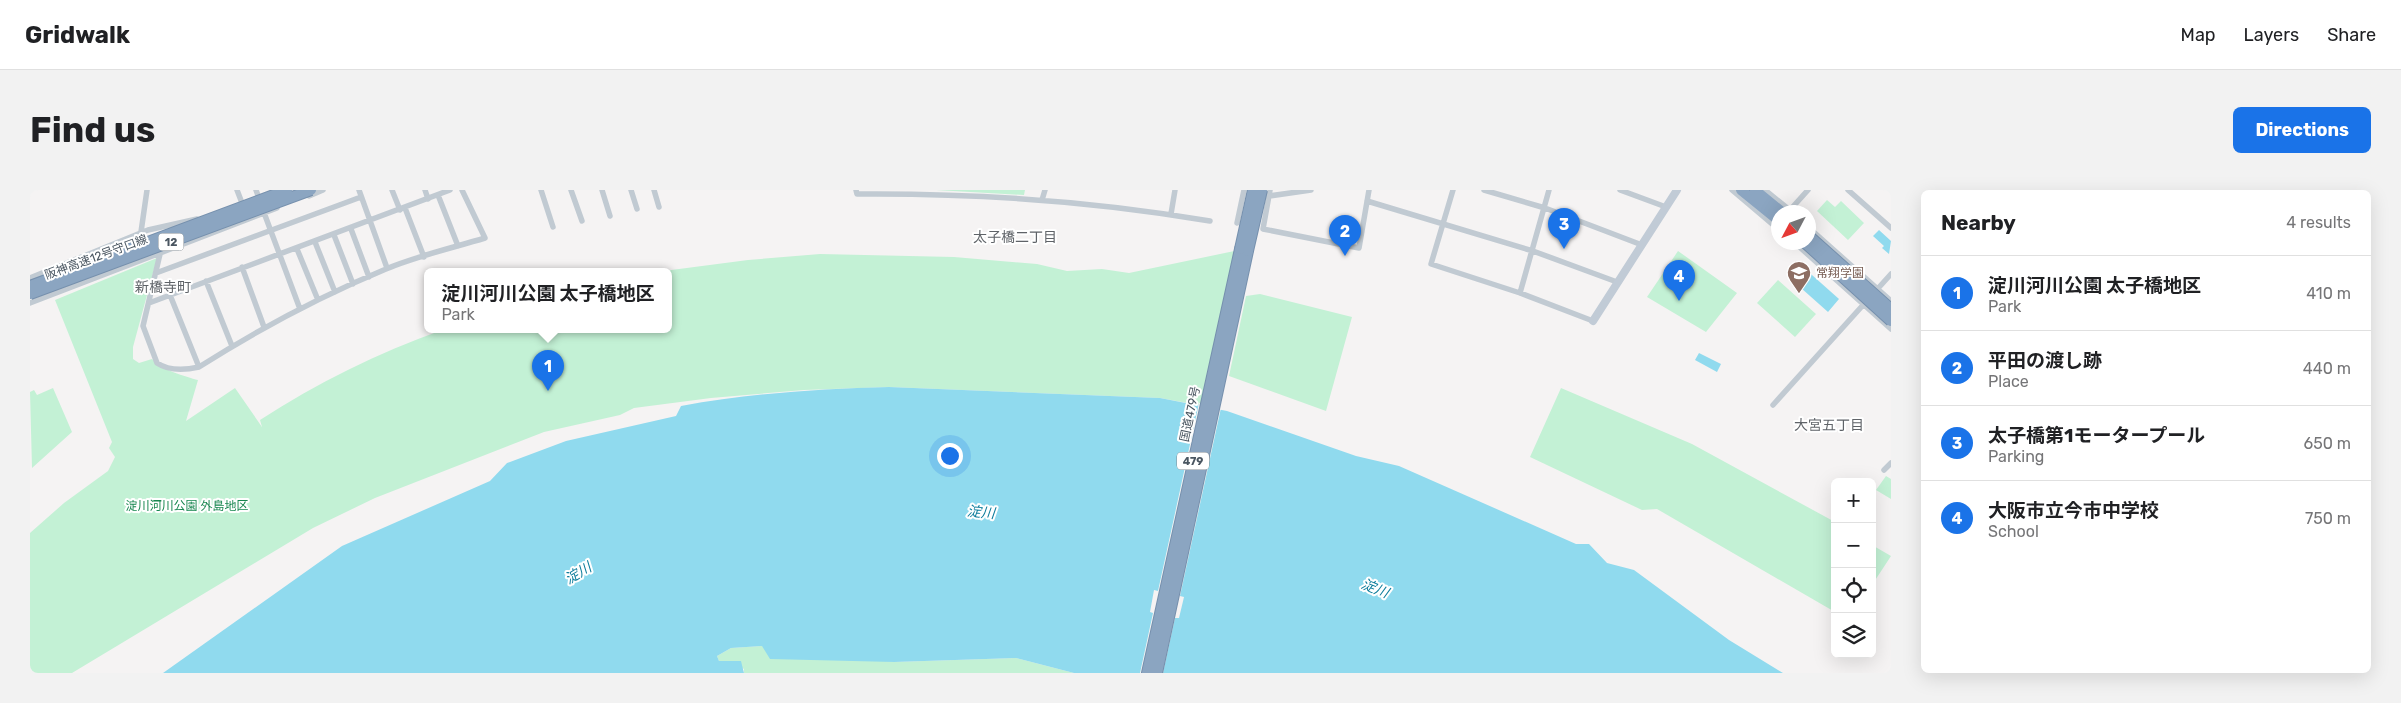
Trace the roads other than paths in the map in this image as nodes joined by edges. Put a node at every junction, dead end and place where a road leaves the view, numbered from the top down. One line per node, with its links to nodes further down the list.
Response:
1 (147, 190): 67 (street)
2 (237, 190): 44 (street)
3 (256, 190): 39 (street)
4 (276, 190): 39 (street)
5 (287, 190): 91 (highway, 阪神高速12号守口線, bridge)
6 (311, 190): 94 (highway, 阪神高速12号守口線 / 12, bridge)
7 (323, 190): 53 (street)
8 (359, 190): 40 (street)
9 (392, 190): 51 (street)
10 (425, 190): 41 (street)
11 (450, 190): 38 (street)
12 (462, 190): 73 (street)
13 (541, 190): 63 (street)
14 (571, 190): 57 (street)
15 (602, 190): 56 (street)
16 (631, 190): 52 (street)
17 (654, 190): 48 (street)
18 (1045, 190): 42 (street)
19 (1175, 190): 54 (street)
20 (1244, 190): 60 (street)
21 (1253, 190): 113 (highway, 国道479号 / 479, bridge)
22 (1311, 190): 37 (street)
23 (1369, 190): 43 (street)
24 (1454, 190): 62 (street)
25 (1484, 190): 50 (street)
26 (1550, 190): 50 (street)
27 (1620, 190): 49 (street)
28 (1678, 190): 49 (street)
29 (1732, 190): 61 (street)
30 (1742, 190): 55 (highway)
31 (1755, 190): 45 (highway)
32 (1765, 190): 46 (street)
33 (1808, 190): 47 (street)
34 (1848, 190): 64 (street)
35 (857, 192): 42 (street)
36 (1267, 192): 37 (street); 43 (street); 114 (highway, 国道479号 / 479, bridge)
37 (1290, 192)
38 (438, 195): 41 (street); 73 (street)
39 (259, 197): 44 (street); 53 (street)
40 (362, 197): 59 (street); 66 (street)
41 (428, 199): 51 (street)
42 (1042, 200): 54 (street)
43 (1367, 201): 62 (street)
44 (242, 203): 67 (street)
45 (1778, 205)
46 (1781, 205)
47 (1794, 205)
48 (659, 207)
49 (1666, 207): 72 (street)
50 (1545, 208): 72 (street); 75 (street)
51 (402, 209): 59 (street); 80 (street)
52 (638, 210)
53 (264, 213): 66 (street); 78 (street)
54 (1171, 214): 58 (street)
55 (1771, 214)
56 (610, 216)
57 (582, 221)
58 (1210, 221)
59 (370, 222): 65 (street); 83 (street)
60 (1237, 223)
61 (1771, 223)
62 (1444, 224): 75 (street); 95 (street)
63 (553, 227)
64 (1891, 228)
65 (351, 229): 69 (street); 86 (street)
66 (270, 230): 79 (street); 84 (street)
67 (141, 234): 81 (street); 87 (street)
68 (1816, 234): 92 (street)
69 (334, 235): 70 (street); 90 (street)
70 (315, 242): 74 (street); 93 (street)
71 (1816, 243): 103 (highway, bridge)
72 (1642, 245): 89 (street)
73 (458, 246): 80 (street)
74 (297, 249): 79 (street); 97 (street)
75 (1533, 250): 89 (street); 95 (street)
76 (1803, 250): 101 (street)
77 (1813, 250): 105 (highway, bridge)
78 (160, 254): 81 (street); 84 (street)
79 (279, 255): 82 (street); 102 (street)
80 (424, 257): 83 (street)
81 (136, 263): 99 (street)
82 (242, 267): 88 (street); 106 (street)
83 (388, 268): 86 (street)
84 (156, 273): 100 (street)
85 (1891, 274): 92 (street)
86 (369, 277): 90 (street)
87 (30, 278)
88 (206, 281): 96 (street); 108 (street)
89 (1617, 282): 104 (street)
90 (353, 284): 93 (street)
91 (30, 286)
92 (1878, 289): 98 (street); 101 (street)
93 (335, 292): 97 (street)
94 (30, 294)
95 (1520, 294): 104 (street)
96 (170, 295): 100 (street); 109 (street)
97 (318, 300): 102 (street)
98 (1891, 301)
99 (30, 302)
100 (149, 303): 109 (street)
101 (1864, 305): 107 (street); 110 (street)
102 (300, 309): 106 (street)
103 (1891, 310)
104 (1593, 321)
105 (1891, 321)
106 (264, 327): 108 (street)
107 (1891, 329)
108 (232, 346): 109 (street)
109 (199, 367)
110 (1773, 405)
111 (1891, 463): 112 (street)
112 (1884, 470)
113 (1147, 673)
114 (1157, 673)

